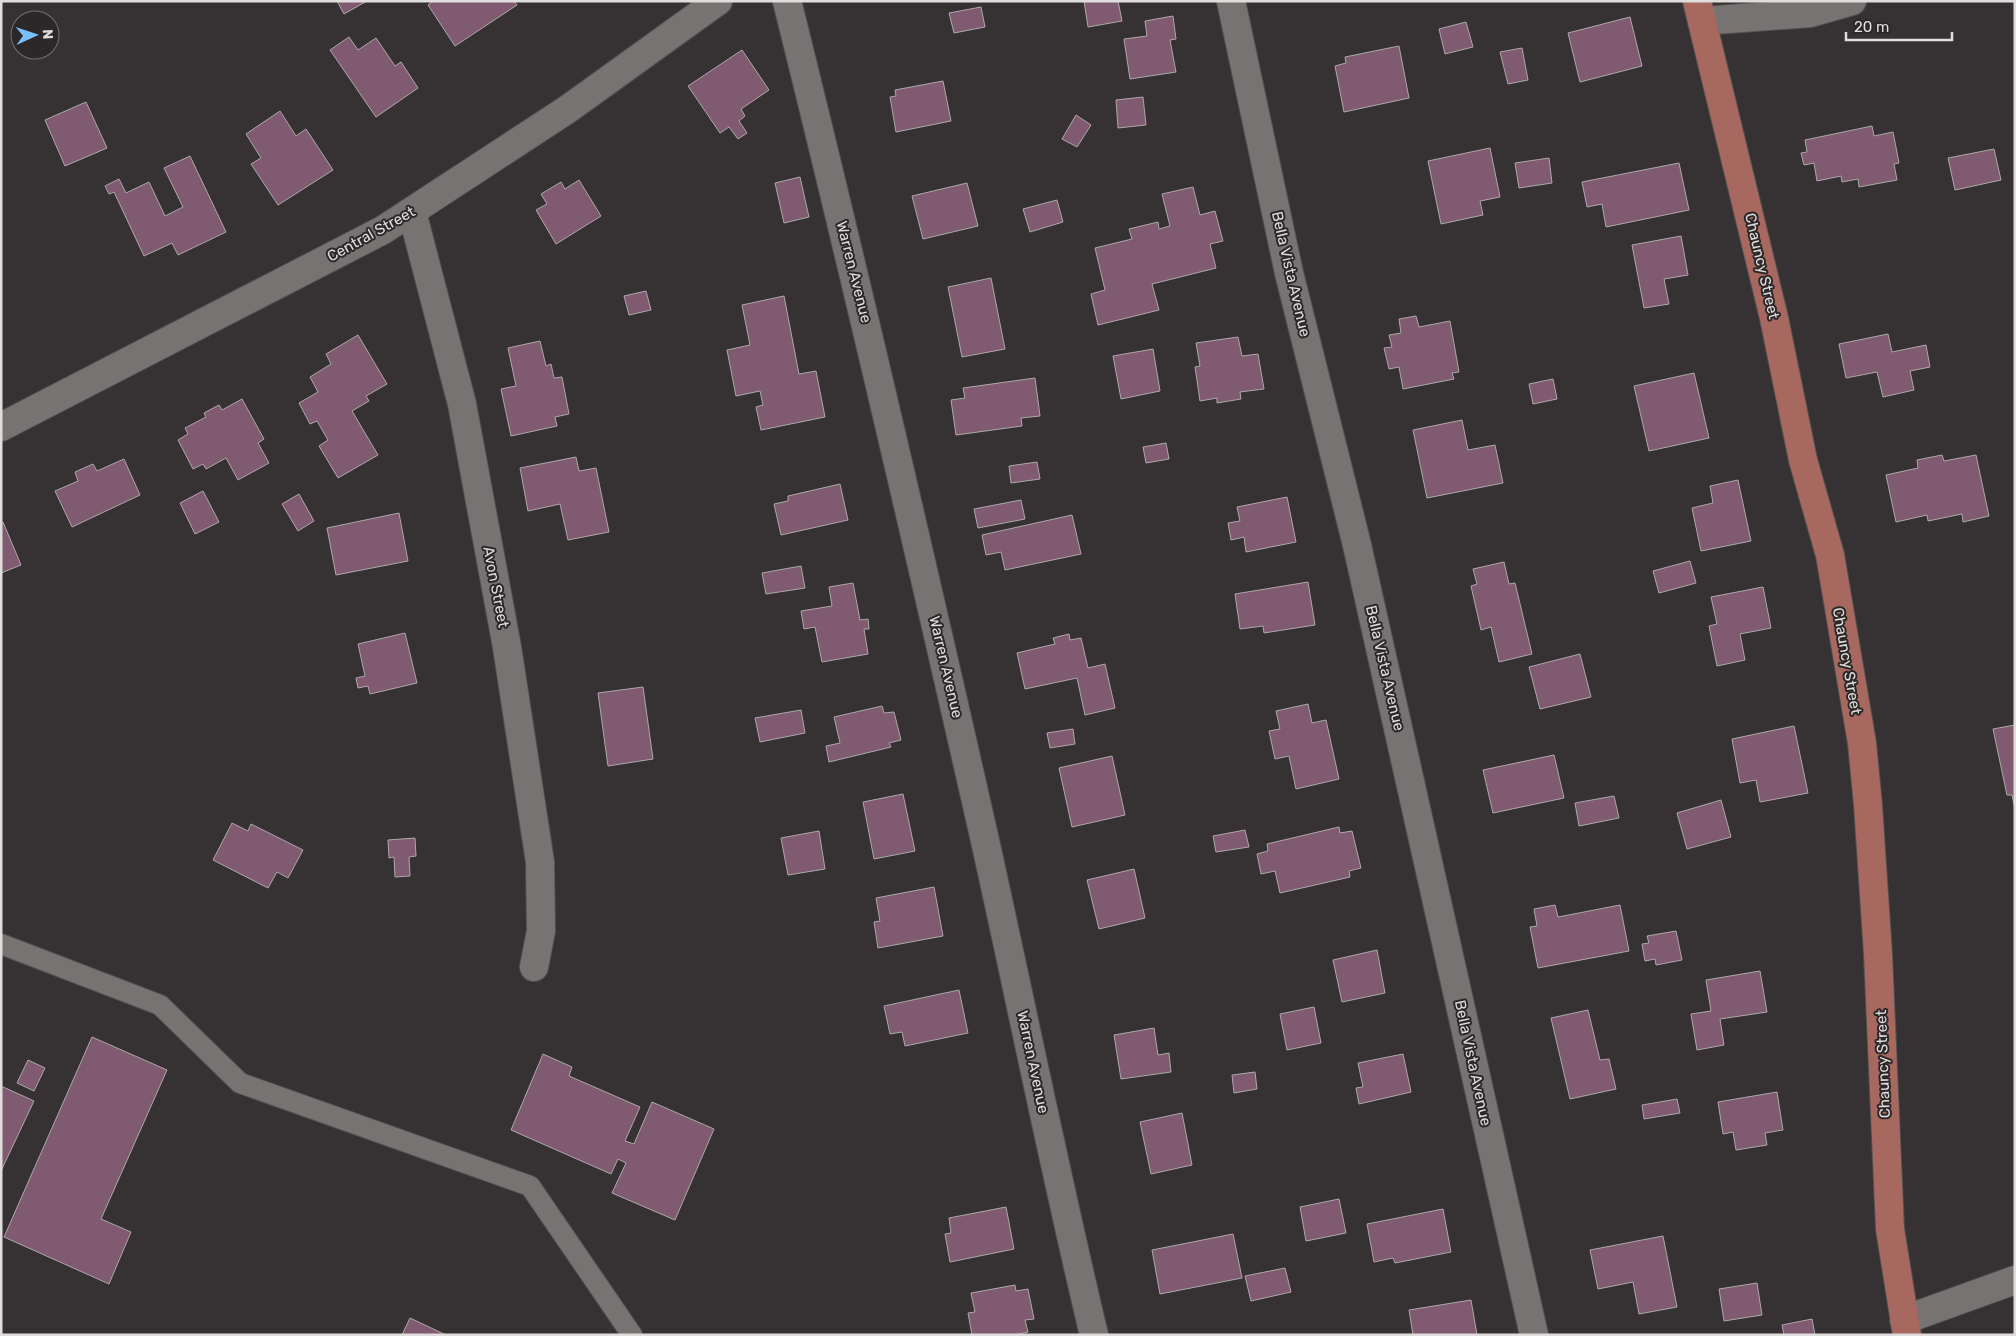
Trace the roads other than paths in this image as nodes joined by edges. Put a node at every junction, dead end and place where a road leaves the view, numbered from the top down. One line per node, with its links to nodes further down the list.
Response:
1 (718, 1): 6 (street, Central Street)
2 (787, 1): 13 (street, Warren Avenue)
3 (1231, 1): 14 (street, Bella Vista Avenue)
4 (1852, 1): 5 (street)
5 (1700, 11): 11 (main road, Chauncy Street)
6 (412, 212): 7 (street, Central Street); 9 (street, Avon Street)
7 (1, 427)
8 (1, 944): 12 (lane)
9 (534, 967)
10 (2014, 1285): 11 (street)
11 (1906, 1327)
12 (632, 1335)
13 (1094, 1335)
14 (1534, 1335)

